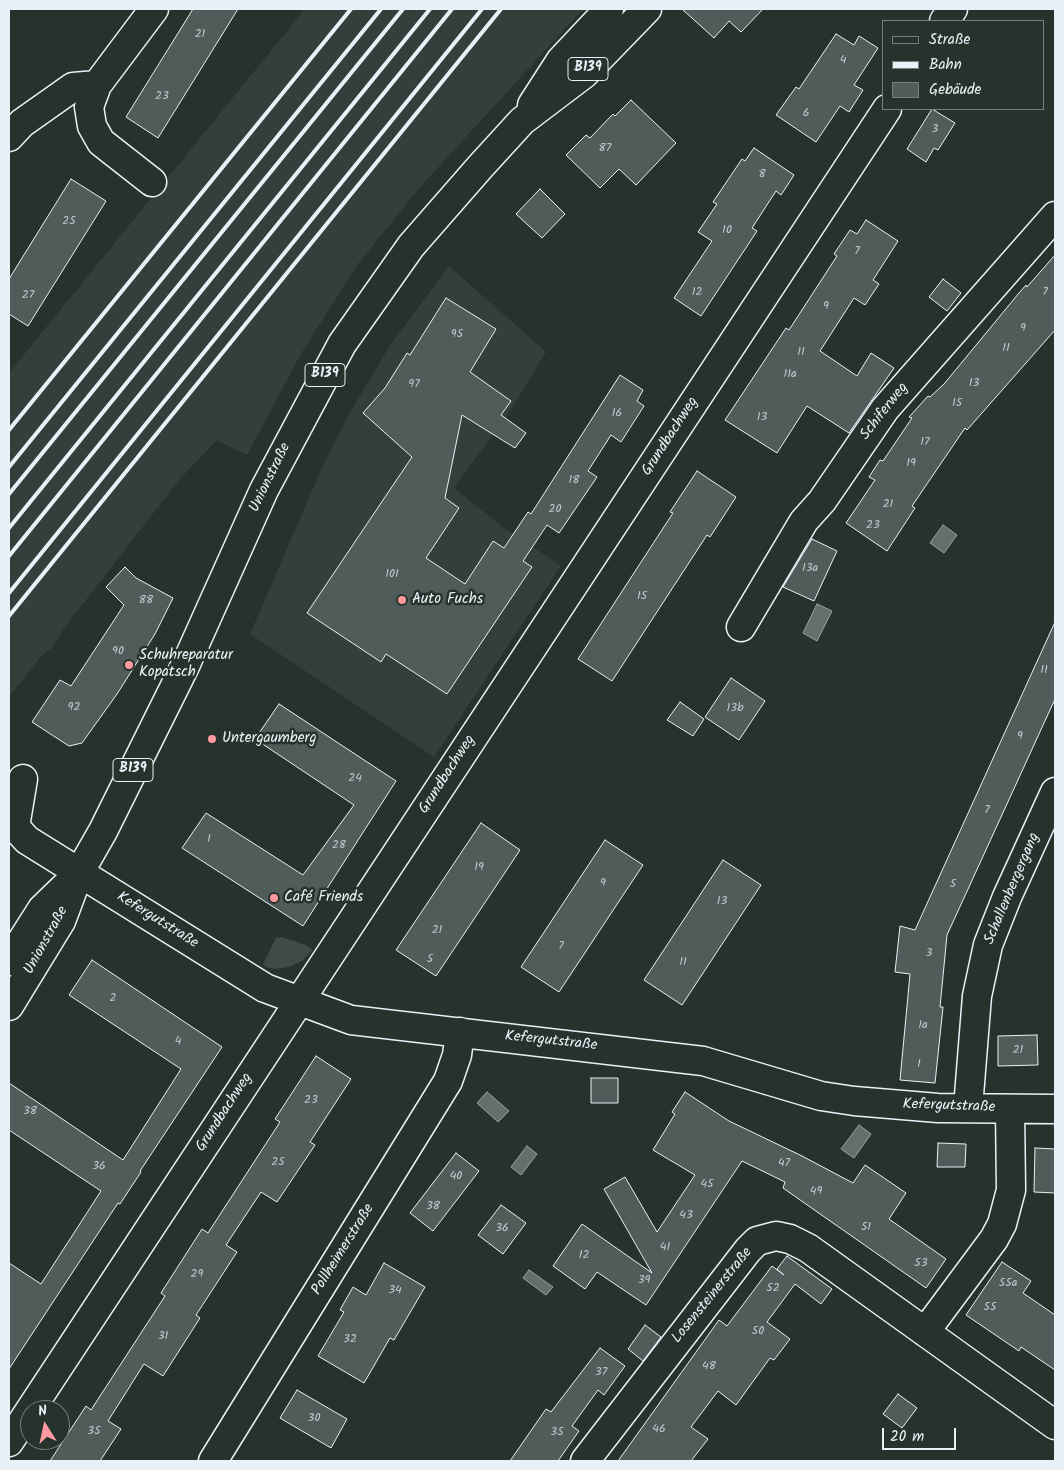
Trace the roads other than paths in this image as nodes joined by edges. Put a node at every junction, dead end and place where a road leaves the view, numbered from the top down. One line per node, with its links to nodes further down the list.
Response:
1 (154, 9): 6 (street)
2 (609, 9): 8 (street, Unionstraße / B139)
3 (646, 9): 8 (street, Unionstraße / B139)
4 (953, 9): 5 (street)
5 (945, 20)
6 (97, 85): 9 (street); 10 (street)
7 (886, 110): 17 (street, Grundbachweg)
8 (522, 121): 15 (street, Unionstraße / B139)
9 (9, 137)
10 (152, 182)
11 (1055, 216): 12 (street, Schiferweg)
12 (741, 627)
13 (23, 779): 15 (street)
14 (1055, 792): 20 (street, Schallenbergergang)
15 (79, 873): 16 (street, Unionstraße / B139); 17 (street, Kefergutstraße); 18 (street, Unionstraße / B139)
16 (9, 961)
17 (299, 1001): 19 (street, Kefergutstraße); 25 (street, Grundbachweg)
18 (9, 1006)
19 (460, 1032): 20 (street, Kefergutstraße); 26 (street, Pollheimerstraße)
20 (968, 1108): 21 (street, Kefergutstraße)
21 (1010, 1109): 22 (street, Kefergutstraße); 23 (street)
22 (1055, 1110)
23 (925, 1332): 24 (street, Losensteinerstraße); 27 (street, Losensteinerstraße)
24 (1055, 1425)
25 (9, 1442)
26 (213, 1461)
27 (585, 1461)

